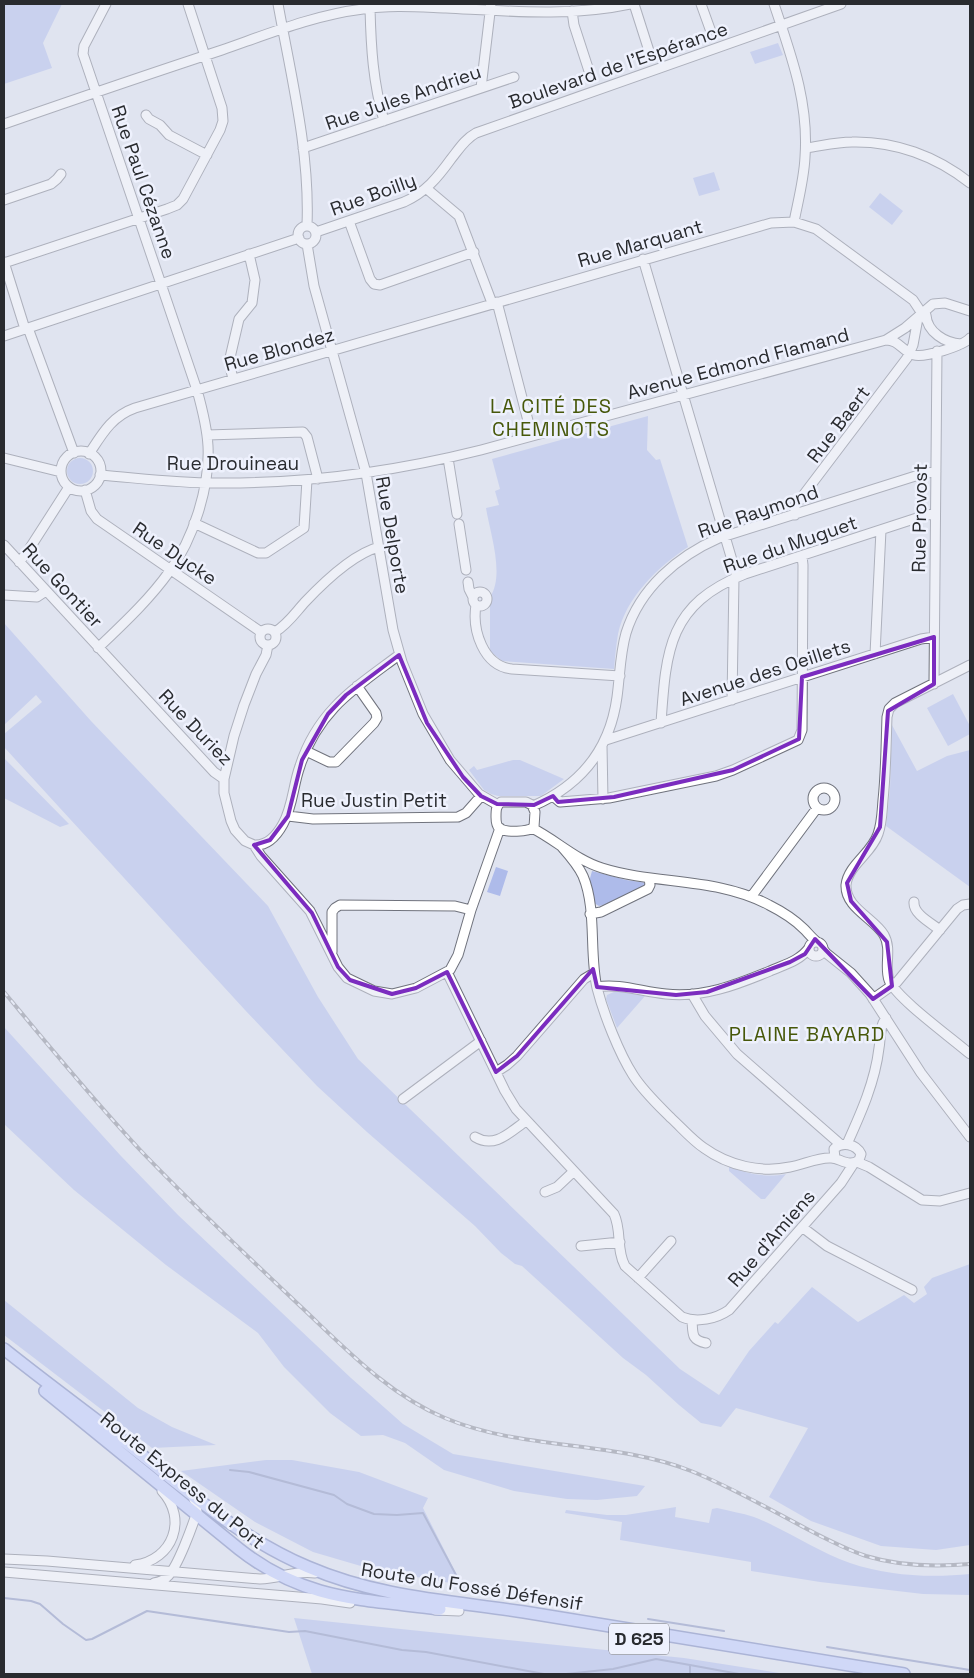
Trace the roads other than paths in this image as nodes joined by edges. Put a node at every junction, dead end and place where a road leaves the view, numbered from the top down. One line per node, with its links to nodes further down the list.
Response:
1 (106, 4): 20 (street, Rue Paul Cézanne)
2 (188, 4): 16 (street)
3 (278, 4): 13 (street)
4 (630, 4): 11 (street)
5 (634, 4): 15 (street)
6 (701, 4): 14 (street)
7 (774, 4): 12 (street)
8 (841, 4): 12 (street, Boulevard de l'Espérance)
9 (490, 7): 10 (street); 11 (street); 19 (street)
10 (370, 8): 13 (street); 22 (street)
11 (572, 11): 17 (street)
12 (781, 25): 25 (street); 29 (street, Boulevard de l'Espérance)
13 (282, 29): 16 (street); 24 (street)
14 (710, 29)
15 (649, 51)
16 (205, 56): 20 (street); 26 (street)
17 (590, 74)
18 (514, 77): 19 (street, Rue Jules Andrieu)
19 (481, 88): 22 (street, Rue Jules Andrieu)
20 (96, 92): 23 (street); 31 (street, Rue Paul Cézanne)
21 (146, 115): 26 (street)
22 (384, 121): 24 (street, Rue Jules Andrieu)
23 (4, 124)
24 (303, 148): 34 (street)
25 (806, 148): 28 (street); 33 (street)
26 (207, 155): 31 (street)
27 (61, 174): 30 (street)
28 (970, 183)
29 (427, 189): 32 (street, Rue Boilly); 38 (street, Rue Boilly)
30 (4, 200)
31 (139, 219): 41 (street); 42 (street, Rue Paul Cézanne)
32 (349, 221): 35 (street, Rue Boilly); 38 (street)
33 (794, 222): 40 (street, Rue Marquant); 43 (street)
34 (306, 226): 35 (street); 36 (street)
35 (316, 232): 37 (street)
36 (299, 238): 37 (street); 39 (street)
37 (307, 244): 53 (street, Rue Delporte)
38 (474, 252): 44 (street, Rue Boilly)
39 (249, 254): 42 (street); 56 (street)
40 (644, 259): 44 (street, Rue Marquant); 58 (street)
41 (4, 262): 49 (street)
42 (161, 284): 49 (street); 57 (street, Rue Paul Cézanne)
43 (913, 300): 47 (street); 47 (street)
44 (495, 303): 53 (street, Rue Blondez); 60 (street, Rue Boilly)
45 (959, 308): 46 (street); 47 (street); 48 (street)
46 (970, 311)
47 (926, 313): 51 (street, Avenue Edmond Flamand); 52 (street); 55 (street)
48 (970, 318)
49 (26, 329): 50 (street); 61 (street)
50 (4, 336)
51 (886, 340): 55 (street); 58 (street, Avenue Edmond Flamand)
52 (967, 341): 54 (street)
53 (332, 350): 56 (street, Rue Blondez); 67 (street, Rue Delporte)
54 (937, 351): 55 (street); 66 (street, Rue Provost)
55 (910, 353): 76 (street, Rue Baert)
56 (233, 379): 57 (street, Rue Blondez)
57 (197, 390): 59 (street, Rue Paul Cézanne); 62 (street, Rue Blondez)
58 (683, 395): 60 (street, Avenue Edmond Flamand); 80 (street)
59 (207, 435): 69 (street); 71 (street, Rue Paul Cézanne)
60 (532, 436): 64 (street, Avenue Edmond Flamand)
61 (74, 453): 62 (street); 65 (street)
62 (89, 454): 68 (street)
63 (4, 458): 65 (street)
64 (448, 458): 67 (street, Avenue Edmond Flamand); 74 (street)
65 (61, 472): 72 (street)
66 (936, 472): 75 (street, Rue Provost); 76 (street, Rue Raymond)
67 (366, 473): 69 (street, Rue Drouineau); 81 (street, Rue Delporte)
68 (100, 475): 71 (street, Rue Drouineau); 73 (street)
69 (318, 479): 70 (street, Rue Drouineau)
70 (307, 480): 71 (street, Rue Drouineau); 77 (street)
71 (204, 483): 77 (street, Rue Paul Cézanne)
72 (69, 487): 73 (street); 84 (street)
73 (85, 490): 85 (street, Rue Dycke)
74 (457, 514)
75 (935, 514): 79 (street, Rue du Muguet); 93 (street, Rue Provost)
76 (794, 515): 80 (street, Rue Raymond)
77 (194, 523): 85 (street, Rue Paul Cézanne)
78 (459, 524): 86 (street)
79 (881, 530): 83 (street, Rue du Muguet); 96 (street)
80 (725, 536): 87 (street); 99 (street, Rue Raymond)
81 (379, 547): 92 (street); 97 (street, Rue Delporte)
82 (6, 551): 84 (street, Rue Gontier)
83 (802, 556): 87 (street, Rue du Muguet); 100 (street)
84 (19, 562): 89 (street, Rue Gontier)
85 (171, 570): 91 (street, Rue Dycke); 95 (street, Rue Paul Cézanne)
86 (466, 570)
87 (736, 578): 103 (street); 104 (street, Rue du Muguet)
88 (468, 582): 99 (street)
89 (46, 591): 90 (street); 95 (street, Rue Gontier)
90 (4, 595)
91 (261, 632): 92 (street); 94 (street, Rue Dycke)
92 (275, 632): 94 (street)
93 (934, 637): 96 (street, Avenue des Oeillets); 101 (street, Rue Provost)
94 (268, 645): 107 (street)
95 (98, 648): 107 (street, Rue Duriez)
96 (874, 654): 100 (street, Avenue des Oeillets)
97 (400, 655): 102 (street); 108 (street, Rue Delporte)
98 (970, 665): 101 (street)
99 (620, 676): 105 (street, Rue Raymond)
100 (802, 677): 103 (street, Avenue des Oeillets); 110 (street)
101 (934, 684): 131 (street)
102 (357, 686): 106 (street); 106 (street)
103 (732, 700): 104 (street, Avenue des Oeillets)
104 (661, 722): 105 (street, Avenue des Oeillets)
105 (604, 743): 109 (street, Rue Raymond); 110 (street)
106 (306, 751): 114 (street)
107 (224, 779): 117 (street, Rue Duriez)
108 (481, 796): 111 (street, Rue Delporte); 114 (street, Rue Justin Petit)
109 (553, 796): 110 (street); 112 (street, Rue Raymond)
110 (603, 799)
111 (498, 805): 112 (street); 115 (street)
112 (533, 806): 116 (street)
113 (817, 808): 120 (street)
114 (288, 816): 117 (street)
115 (500, 828): 116 (street); 123 (street)
116 (532, 828): 118 (street)
117 (250, 843): 127 (street, Rue Duriez)
118 (561, 846): 119 (street); 124 (street)
119 (649, 878): 120 (street); 124 (street)
120 (751, 897): 126 (street)
121 (914, 902): 125 (street)
122 (970, 904): 125 (street)
123 (471, 910): 127 (street); 129 (street)
124 (590, 914): 130 (street)
125 (940, 930): 131 (street)
126 (819, 949): 128 (street); 128 (street); 134 (street)
127 (332, 955): 129 (street, Rue Duriez)
128 (790, 962): 133 (street)
129 (447, 972): 136 (street)
130 (594, 973): 132 (street); 138 (street)
131 (892, 986): 134 (street); 137 (street)
132 (597, 988): 133 (street); 144 (street)
133 (692, 994): 143 (street)
134 (873, 999): 135 (street)
135 (886, 1018): 142 (street); 143 (street)
136 (481, 1041): 138 (street); 139 (street)
137 (970, 1054)
138 (496, 1072): 140 (street)
139 (403, 1099)
140 (526, 1121): 141 (street); 146 (street)
141 (475, 1137)
142 (970, 1137)
143 (844, 1144): 144 (street); 145 (street)
144 (837, 1160): 145 (street); 147 (street, Rue d'Amiens)
145 (855, 1162): 147 (street, Rue d'Amiens); 149 (street)
146 (574, 1171): 148 (street); 152 (street)
147 (841, 1183): 150 (street, Rue d'Amiens)
148 (545, 1192)
149 (970, 1194)
150 (802, 1227): 155 (street); 156 (street, Rue d'Amiens)
151 (671, 1241): 154 (street)
152 (620, 1242): 153 (street); 154 (street)
153 (581, 1246)
154 (638, 1278): 156 (street)
155 (912, 1290)
156 (692, 1320): 157 (street)
157 (706, 1343)
158 (4, 1349): 161 (main road, Route Express du Port)
159 (4, 1358): 160 (main road, Route Express du Port)
160 (162, 1489): 162 (main road, Route Express du Port); 164 (street)
161 (191, 1494): 162 (street); 167 (main road, Route Express du Port)
162 (196, 1514): 165 (street); 168 (main road, Route Express du Port)
163 (4, 1559): 164 (street, Route du Fossé Défensif)
164 (108, 1566): 165 (street, Route du Fossé Défensif)
165 (172, 1571): 168 (street, Route du Fossé Défensif); 169 (street)
166 (4, 1572): 169 (street, Route du Fossé Défensif)
167 (325, 1575): 168 (street, Route du Fossé Défensif); 173 (main road, Route du Fossé Défensif / D 625)
168 (280, 1576): 170 (main road, Route Express du Port)
169 (141, 1584): 171 (street, Route du Fossé Défensif)
170 (356, 1600): 171 (main road, Route du Fossé Défensif)
171 (459, 1611): 172 (main road, Route du Fossé Défensif / D 625)
172 (857, 1674)
173 (904, 1674)

